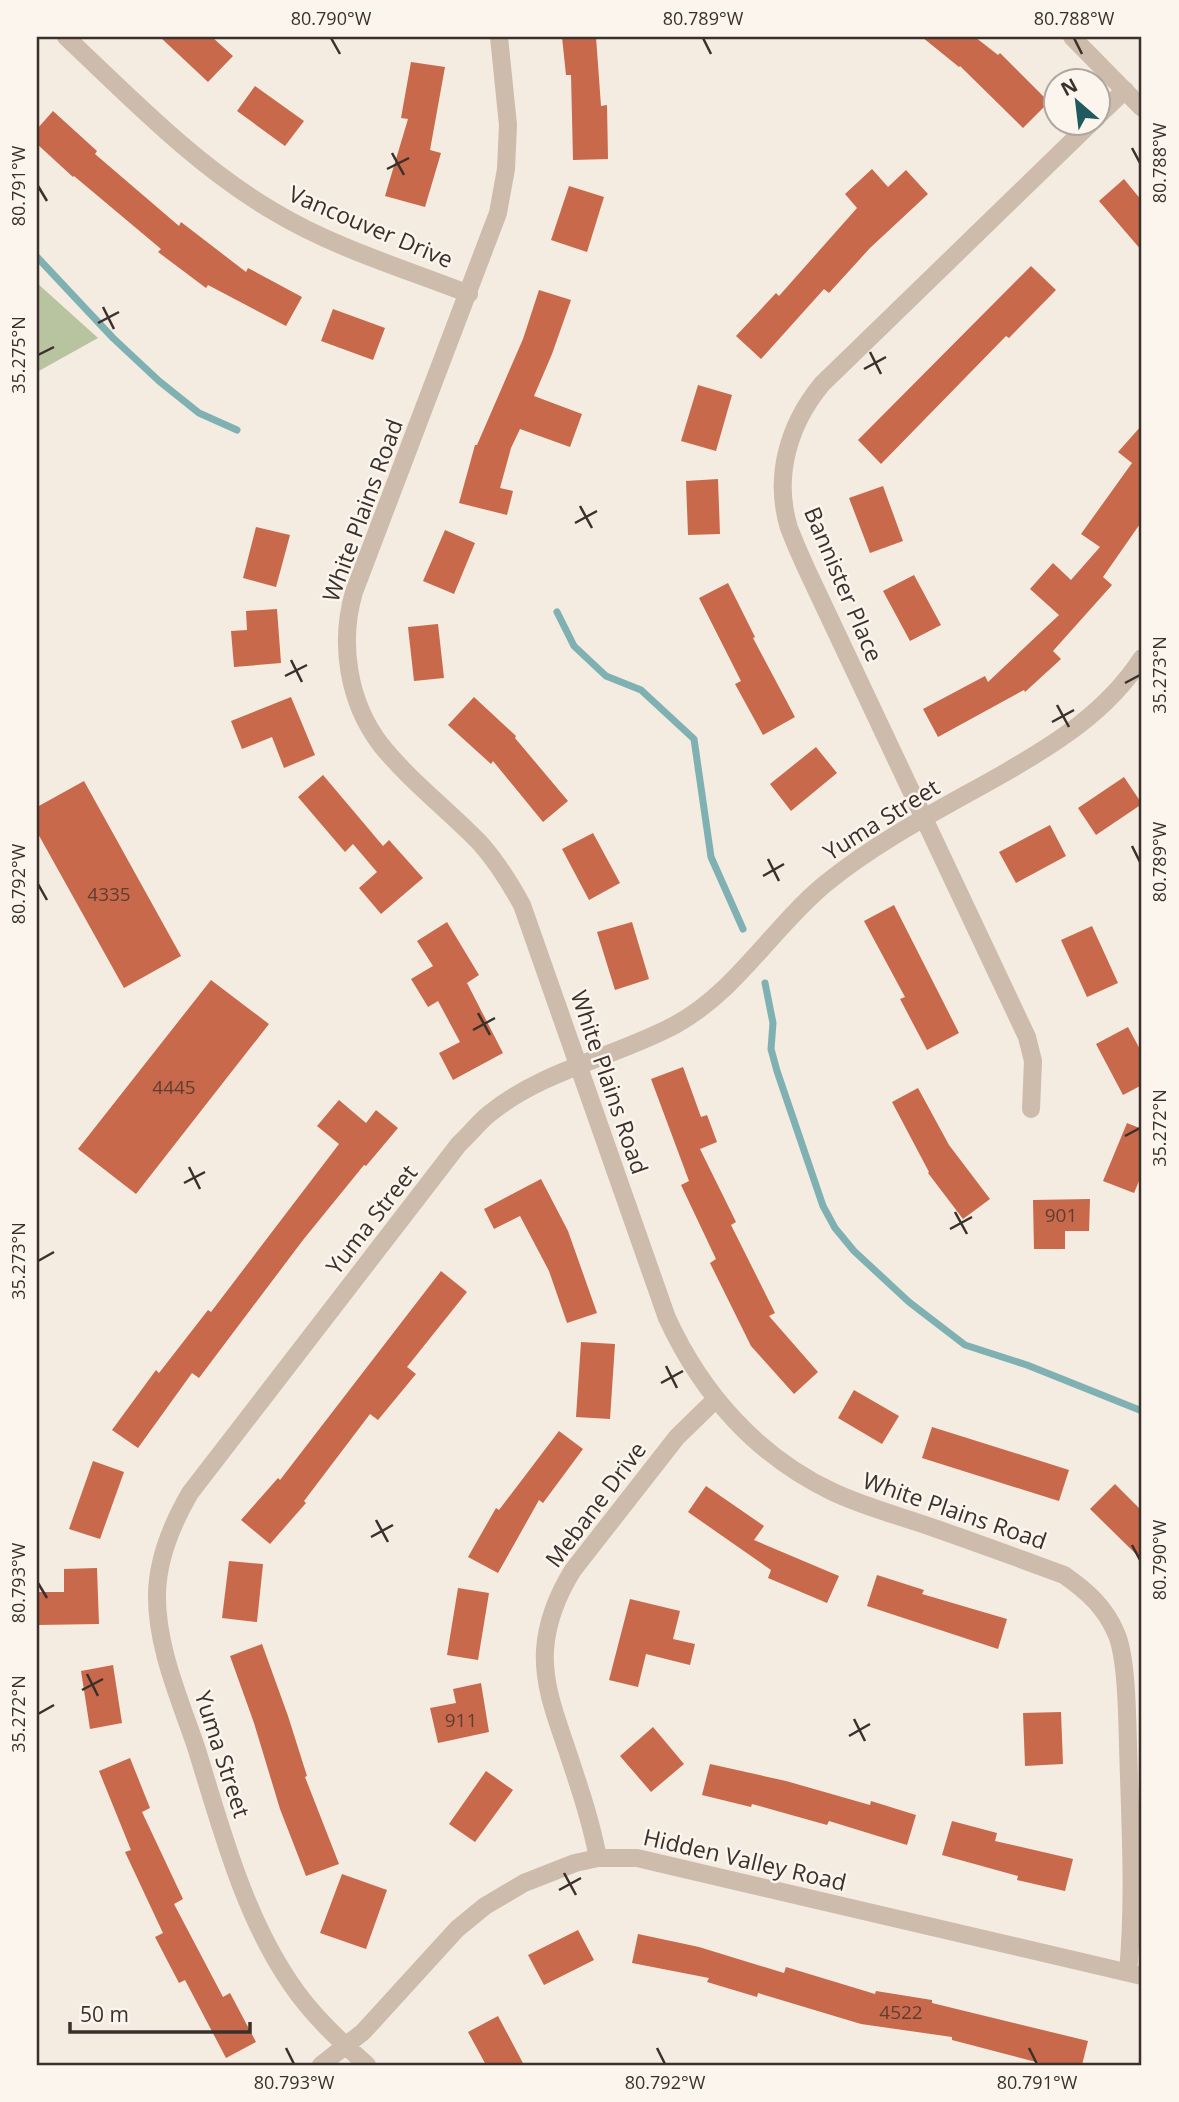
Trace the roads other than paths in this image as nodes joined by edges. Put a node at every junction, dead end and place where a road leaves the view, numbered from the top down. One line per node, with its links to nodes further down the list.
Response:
1 (66, 37): 8 (street, Vancouver Drive)
2 (499, 37): 8 (street, White Plains Road)
3 (1072, 37): 4 (street)
4 (1125, 90): 5 (street); 6 (street)
5 (1112, 103)
6 (1142, 108)
7 (1078, 136): 10 (street, Bannister Place)
8 (469, 294): 11 (street, White Plains Road)
9 (1142, 658): 10 (street, Yuma Street)
10 (924, 819): 11 (street, Yuma Street); 12 (street, Bannister Place)
11 (578, 1066): 13 (street, White Plains Road); 16 (street, Yuma Street)
12 (1031, 1109)
13 (715, 1400): 14 (street, Mebane Drive); 15 (street, White Plains Road)
14 (598, 1858): 15 (street, Hidden Valley Road); 16 (street, Hidden Valley Road)
15 (1135, 1974)
16 (346, 2046): 17 (street, Hidden Valley Road); 18 (street, Yuma Street)
17 (321, 2065)
18 (367, 2065)

